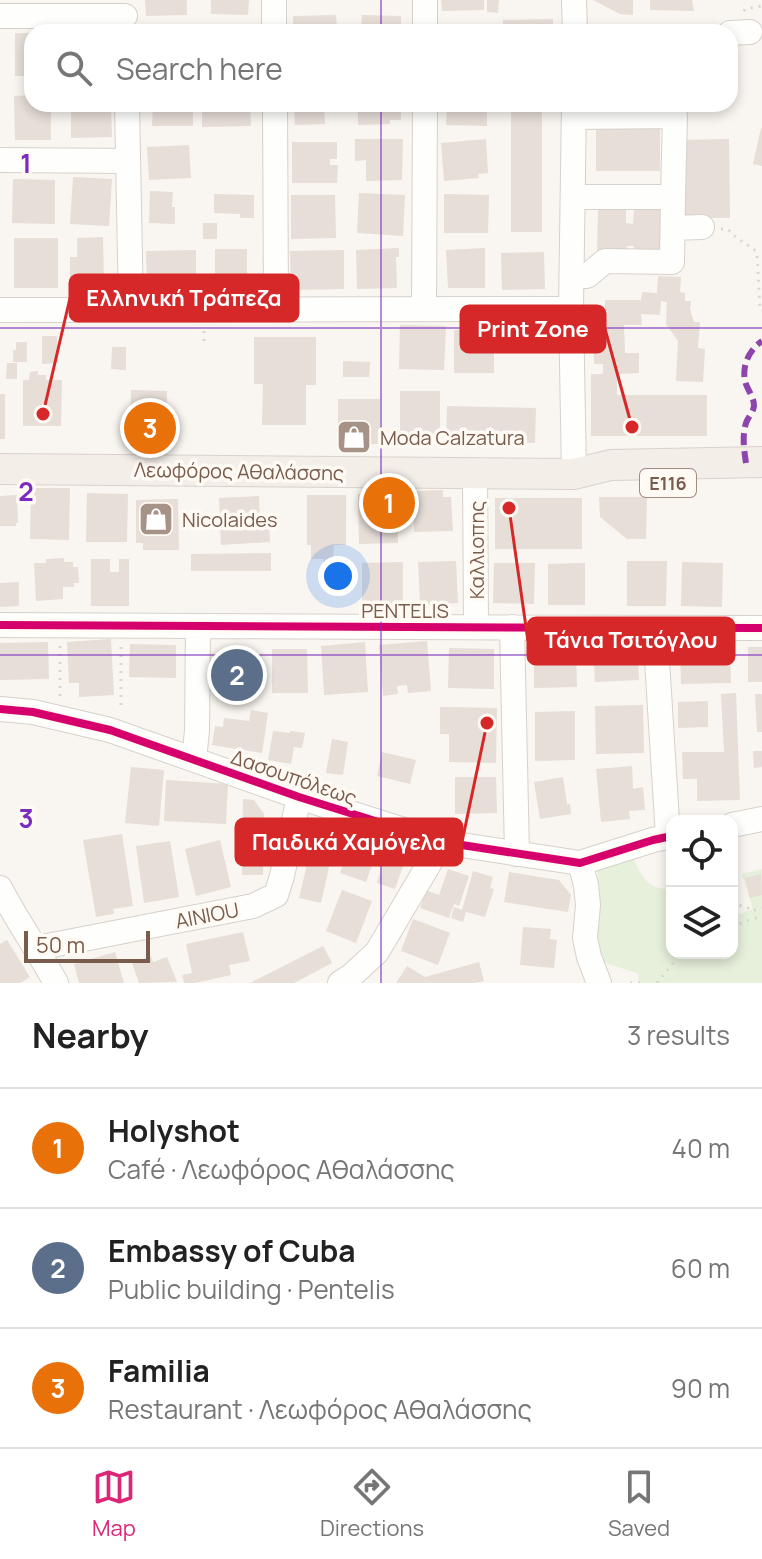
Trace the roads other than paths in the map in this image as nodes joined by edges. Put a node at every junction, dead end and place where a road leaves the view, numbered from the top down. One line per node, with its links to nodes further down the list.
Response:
1 (274, 0): 6 (street)
2 (425, 0): 7 (street)
3 (574, 0): 8 (street)
4 (0, 16): 5 (street)
5 (125, 16)
6 (274, 24)
7 (425, 24)
8 (575, 24)
9 (127, 112): 15 (street)
10 (275, 112): 22 (street)
11 (425, 112): 23 (street)
12 (574, 112): 16 (street)
13 (594, 112): 17 (street)
14 (0, 160): 15 (street)
15 (128, 161): 21 (street)
16 (573, 197): 17 (street); 20 (street)
17 (673, 197): 19 (street)
18 (702, 227): 19 (street)
19 (673, 228): 20 (street)
20 (572, 276): 24 (street)
21 (131, 309): 22 (street); 25 (street)
22 (276, 309): 23 (street)
23 (424, 309): 24 (street)
24 (571, 309): 29 (street)
25 (0, 310)
26 (762, 462): 29 (main road, Λεωφόρος Αθαλάσσης / E116)
27 (0, 469): 28 (main road, Λεωφόρος Αθαλάσσης / E116)
28 (475, 473): 29 (main road, Λεωφόρος Αθαλάσσης / E116); 32 (street, Καλλιοπης)
29 (574, 474): 30 (main road, Λεωφόρος Αθαλάσσης / E116)
30 (762, 482)
31 (0, 625): 34 (street, PENTELIS)
32 (476, 626): 33 (street, PENTELIS); 34 (street, PENTELIS)
33 (512, 627): 35 (street, PENTELIS); 45 (street)
34 (198, 628): 38 (street)
35 (655, 628): 36 (street, PENTELIS); 40 (street)
36 (762, 628)
37 (0, 709): 38 (street, Δασουπόλεως)
38 (194, 759): 39 (street, Δασουπόλεως)
39 (299, 797): 44 (street, Δασουπόλεως); 48 (street, AINIOU)
40 (668, 815)
41 (762, 819): 42 (street)
42 (738, 824)
43 (666, 838): 46 (street, Δασουπόλεως)
44 (442, 842): 45 (street, Δασουπόλεως); 50 (street)
45 (517, 854): 46 (street, Δασουπόλεως)
46 (580, 863): 51 (street)
47 (0, 888): 48 (street)
48 (37, 948): 49 (street)
49 (56, 983)
50 (340, 983)
51 (599, 983)

